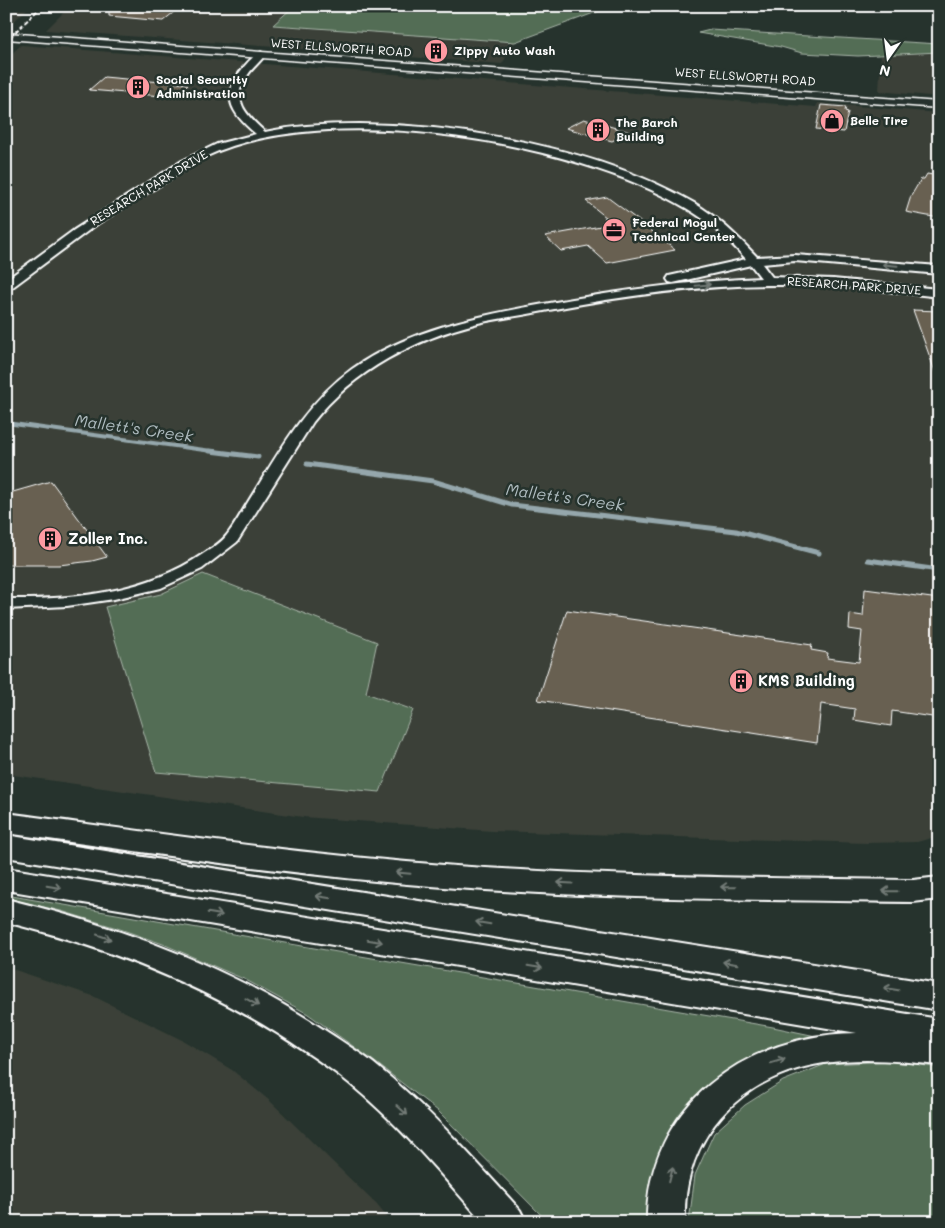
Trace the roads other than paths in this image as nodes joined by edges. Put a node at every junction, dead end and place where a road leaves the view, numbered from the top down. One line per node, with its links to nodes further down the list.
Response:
1 (936, 6): 2 (main road)
2 (939, 9)
3 (8, 37): 4 (main road, WEST ELLSWORTH ROAD)
4 (261, 55): 5 (main road, WEST ELLSWORTH ROAD); 6 (street)
5 (939, 105)
6 (263, 135): 7 (street, RESEARCH PARK DRIVE); 12 (street, RESEARCH PARK DRIVE)
7 (755, 261): 8 (street, RESEARCH PARK DRIVE); 10 (street, RESEARCH PARK DRIVE); 14 (street, RESEARCH PARK DRIVE)
8 (845, 261): 9 (street, RESEARCH PARK DRIVE, one-way to 8); 11 (street)
9 (939, 270)
10 (769, 281): 11 (street, RESEARCH PARK DRIVE); 14 (street, RESEARCH PARK DRIVE, one-way to 10)
11 (832, 283): 13 (street, RESEARCH PARK DRIVE)
12 (6, 286)
13 (939, 293)
14 (620, 294): 15 (street, RESEARCH PARK DRIVE)
15 (6, 604)
16 (6, 823): 19 (highway, one-way to 16)
17 (6, 846): 21 (highway, one-way to 17)
18 (6, 879): 22 (highway, one-way to 22)
19 (939, 888)
20 (6, 910): 24 (highway, one-way to 24)
21 (939, 996)
22 (939, 1033)
23 (939, 1051): 25 (highway, one-way to 23)
24 (507, 1222)
25 (666, 1222)

